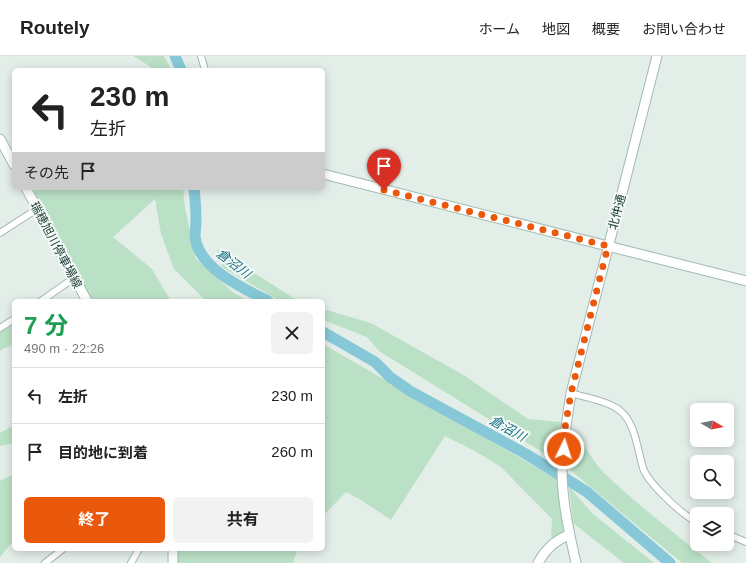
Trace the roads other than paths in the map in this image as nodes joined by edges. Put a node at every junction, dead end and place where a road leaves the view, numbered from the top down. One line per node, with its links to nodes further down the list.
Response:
1 (201, 56): 3 (street)
2 (657, 56): 10 (street, 北仲通)
3 (204, 68)
4 (0, 139): 5 (street)
5 (12, 161)
6 (325, 175): 10 (street)
7 (27, 190): 8 (street, 瑞穂旭川停車場線)
8 (37, 209): 9 (street); 11 (street, 瑞穂旭川停車場線)
9 (0, 233)
10 (608, 246): 12 (street); 17 (street, 北仲通)
11 (74, 278): 13 (street); 14 (street, 瑞穂旭川停車場線)
12 (746, 281)
13 (44, 299)
14 (86, 299)
15 (12, 319): 16 (street)
16 (0, 328)
17 (571, 393): 18 (street); 19 (street, 北仲通)
18 (690, 517)
19 (569, 535): 28 (street); 29 (street, 北仲通)
20 (734, 537): 21 (street)
21 (746, 542)
22 (60, 551): 25 (street)
23 (139, 551): 26 (street)
24 (172, 551): 27 (street)
25 (45, 563)
26 (131, 563)
27 (173, 563)
28 (538, 563)
29 (576, 563)

